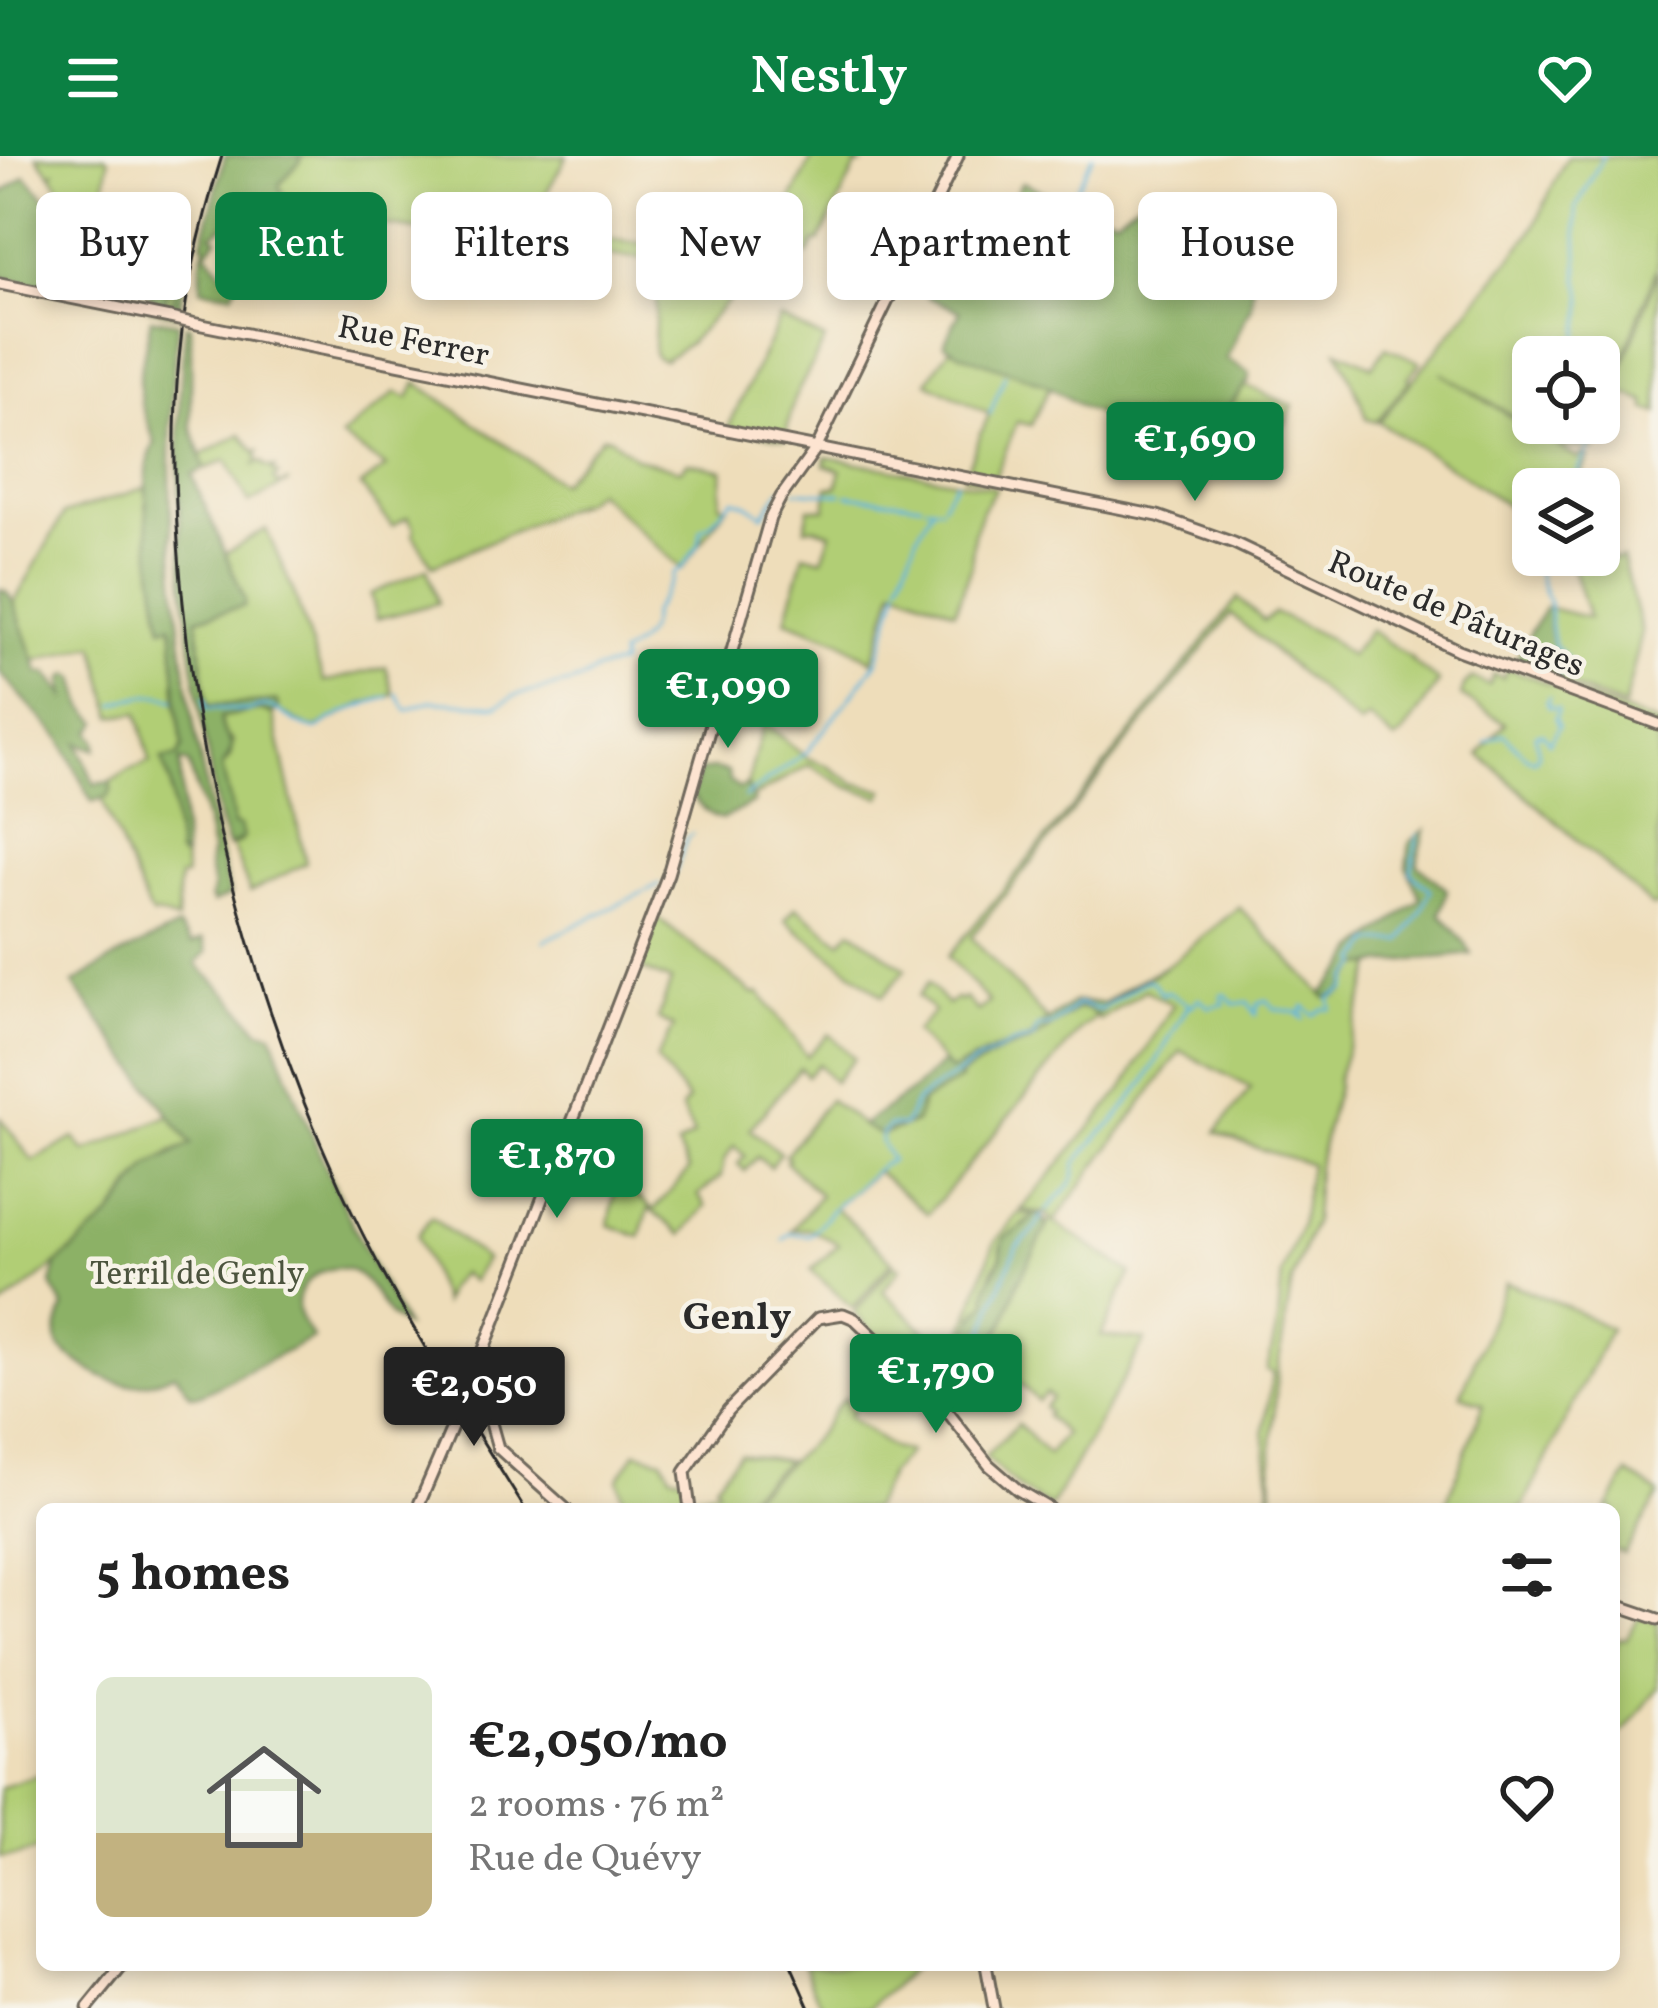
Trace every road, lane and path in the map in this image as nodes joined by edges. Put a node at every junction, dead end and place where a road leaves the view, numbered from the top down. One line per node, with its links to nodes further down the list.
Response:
1 (958, 156): 3 (main road)
2 (0, 284): 3 (main road, Rue Ferrer, bridge)
3 (817, 447): 4 (main road, Route de Pâturages); 5 (main road)
4 (1658, 724)
5 (469, 1388): 6 (main road); 7 (main road)
6 (421, 1503)
7 (559, 1503)
8 (689, 1503): 9 (main road)
9 (1040, 1503)
10 (1620, 1606): 11 (main road)
11 (1658, 1619)
12 (118, 1971): 14 (main road)
13 (987, 1971): 15 (main road)
14 (88, 2008)
15 (994, 2008)

